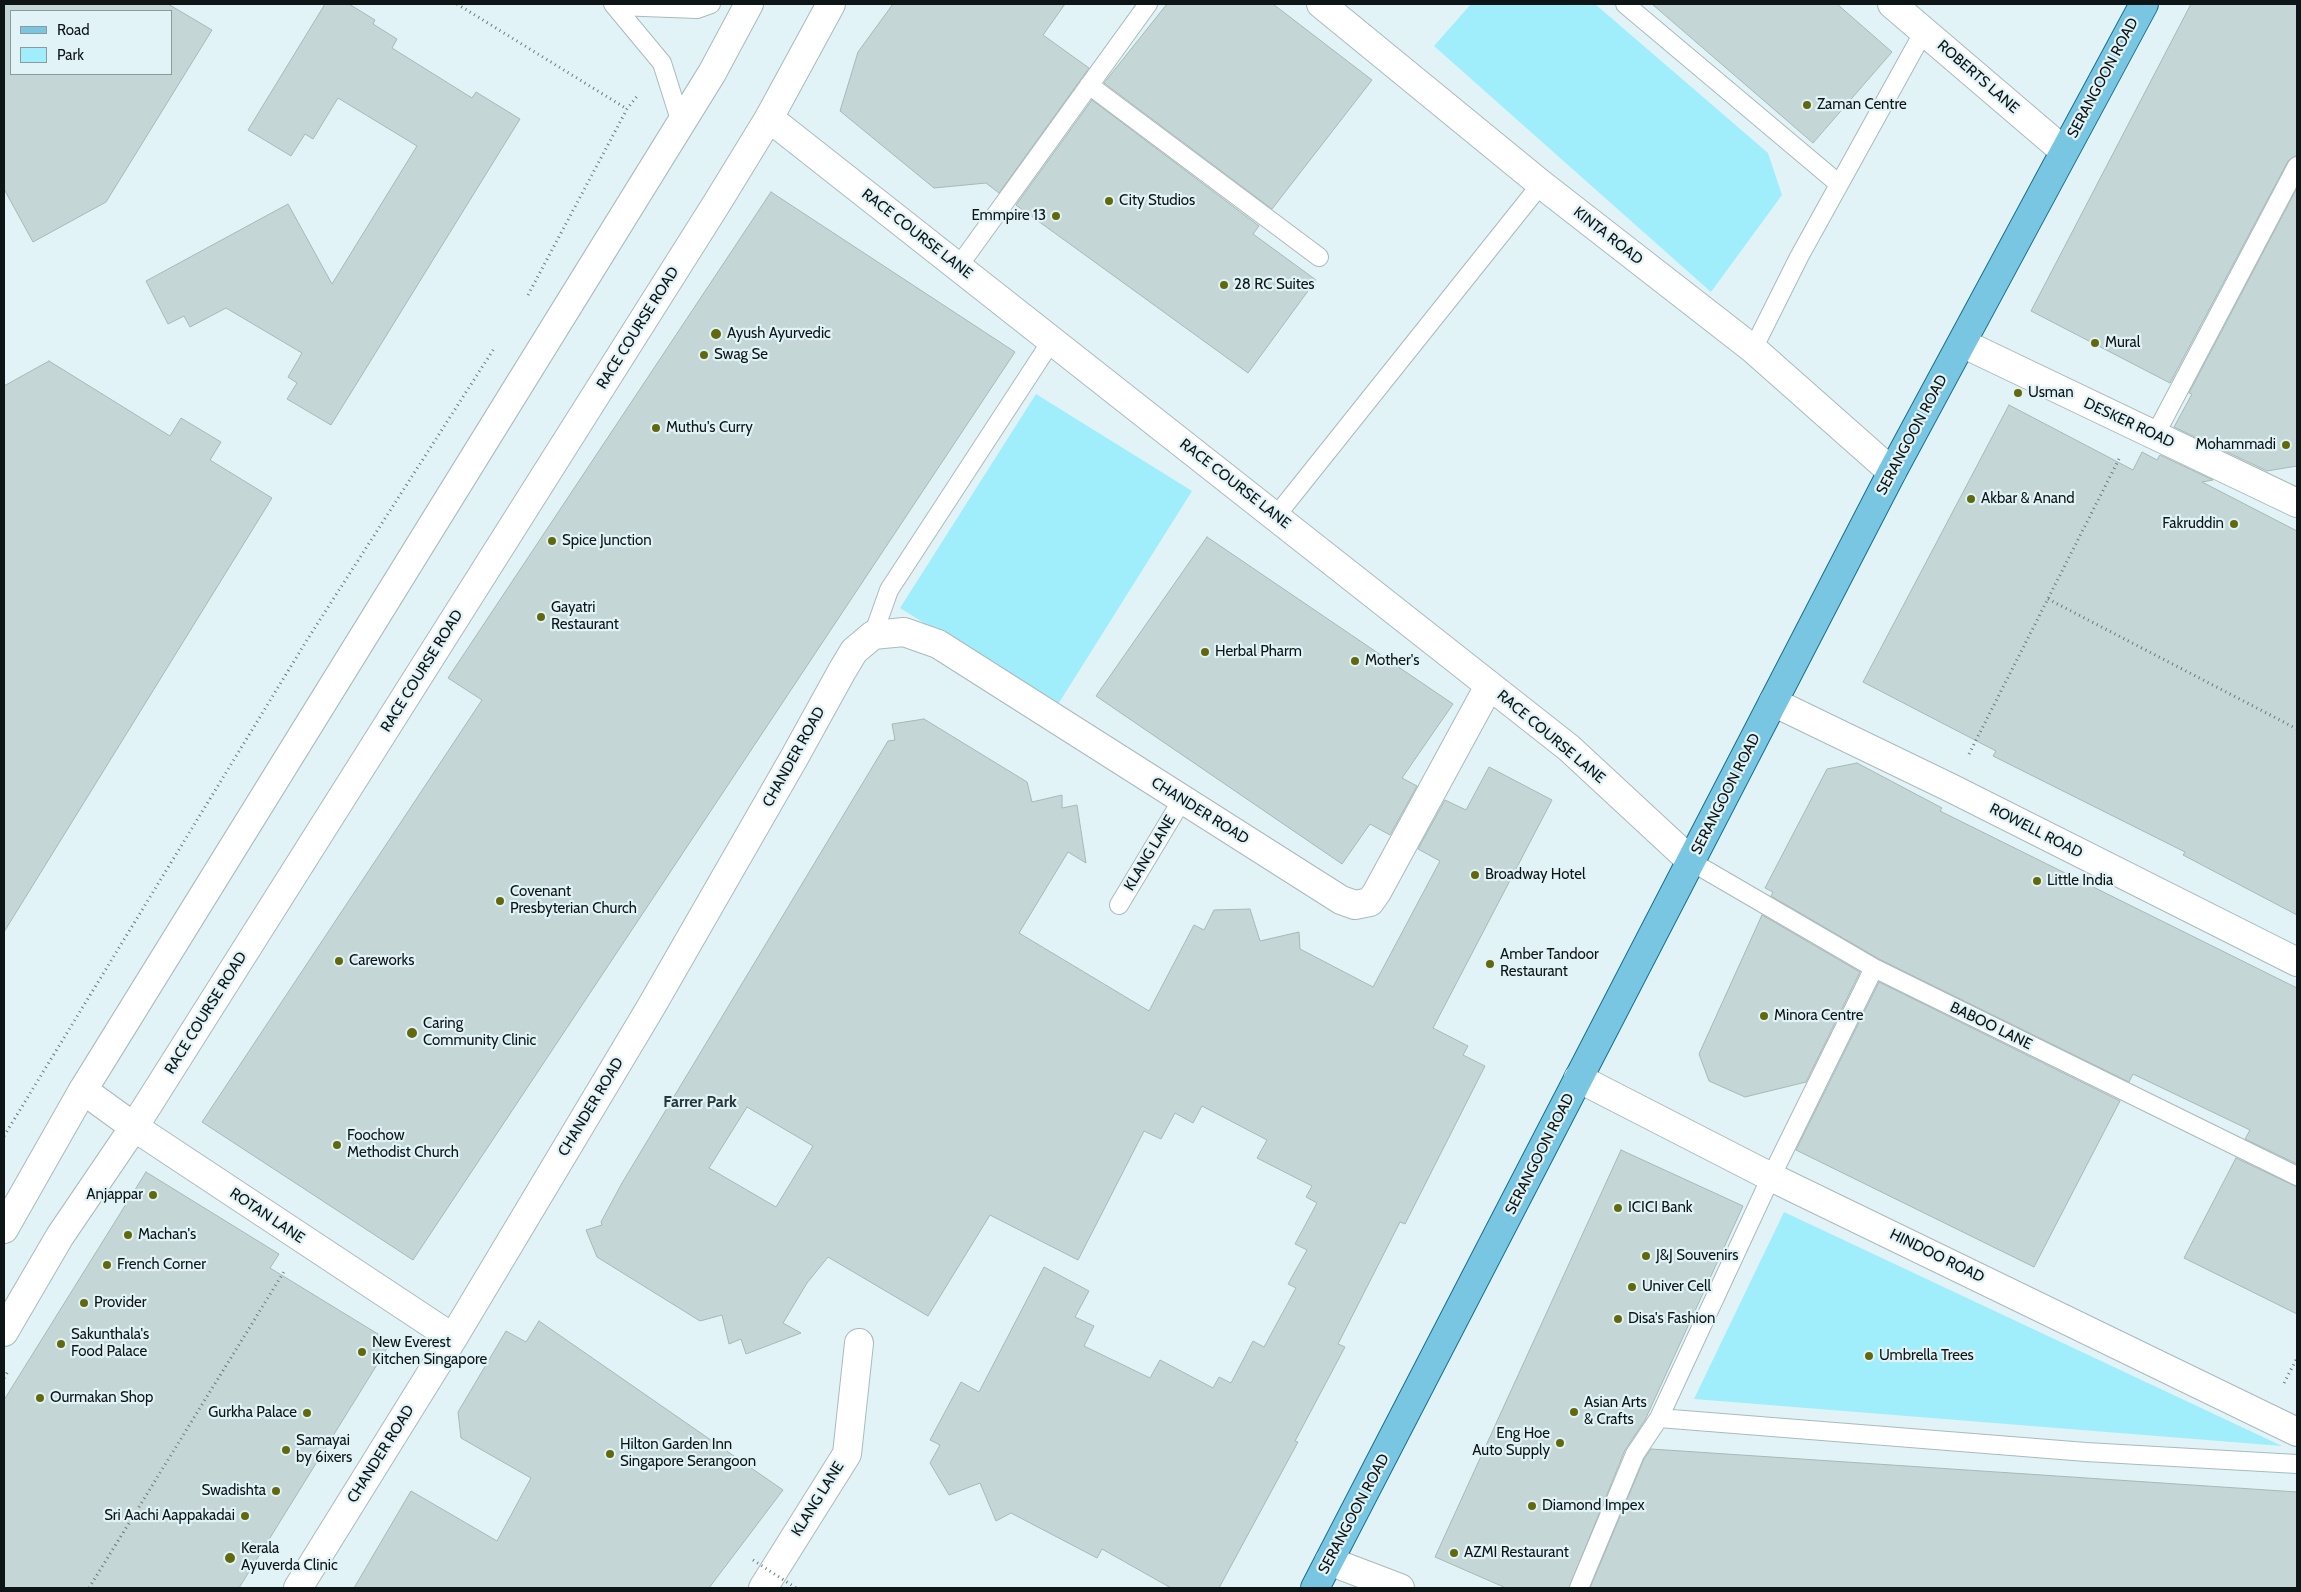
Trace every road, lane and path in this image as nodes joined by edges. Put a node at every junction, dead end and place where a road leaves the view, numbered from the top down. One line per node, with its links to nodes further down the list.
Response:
1 (457, 4): 13 (path)
2 (710, 4): 9 (lane)
3 (749, 4): 15 (street)
4 (831, 4): 14 (street, RACE COURSE ROAD)
5 (1148, 4): 12 (lane)
6 (1321, 4): 18 (street, KINTA ROAD)
7 (1625, 4): 19 (lane)
8 (2144, 4): 16 (main road, SERANGOON ROAD)
9 (615, 5): 11 (lane)
10 (1909, 14): 16 (street, ROBERTS LANE); 19 (lane)
11 (662, 63): 13 (path); 15 (lane)
12 (1089, 85): 20 (lane); 21 (lane)
13 (627, 108): 22 (path)
14 (769, 118): 21 (street, RACE COURSE LANE); 44 (street, RACE COURSE ROAD)
15 (681, 123): 43 (street)
16 (2064, 151): 24 (main road, SERANGOON ROAD)
17 (2297, 166): 27 (lane)
18 (1541, 184): 26 (street, KINTA ROAD); 30 (lane)
19 (1839, 184): 26 (lane)
20 (1319, 257)
21 (958, 267): 23 (street, RACE COURSE LANE)
22 (527, 296)
23 (1052, 340): 30 (street, RACE COURSE LANE); 32 (lane)
24 (1962, 343): 27 (street, DESKER ROAD); 28 (main road, SERANGOON ROAD)
25 (496, 346): 45 (path)
26 (1753, 349): 28 (street, KINTA ROAD)
27 (2145, 430): 29 (street, DESKER ROAD); 31 (path)
28 (1892, 472): 34 (main road, SERANGOON ROAD)
29 (2297, 503)
30 (1276, 516): 33 (street, RACE COURSE LANE)
31 (2048, 598): 35 (path); 36 (path)
32 (873, 635): 37 (street, CHANDER ROAD); 53 (street, CHANDER ROAD)
33 (1489, 686): 37 (street, CHANDER ROAD); 38 (street, RACE COURSE LANE)
34 (1773, 702): 36 (street, ROWELL ROAD); 38 (main road, SERANGOON ROAD)
35 (2297, 729)
36 (1951, 788): 40 (street, ROWELL ROAD)
37 (1182, 800): 39 (lane, KLANG LANE)
38 (1692, 862): 41 (lane, BABOO LANE); 42 (main road, SERANGOON ROAD)
39 (1119, 905)
40 (2297, 962)
41 (1874, 968): 46 (lane, BABOO LANE); 47 (lane)
42 (1578, 1078): 47 (street, HINDOO ROAD); 59 (main road, SERANGOON ROAD)
43 (83, 1090): 44 (street, ROTAN LANE); 48 (street)
44 (134, 1127): 49 (street, ROTAN LANE); 50 (street, RACE COURSE ROAD)
45 (4, 1136)
46 (2297, 1176)
47 (1771, 1177): 55 (lane); 56 (street, HINDOO ROAD)
48 (4, 1229)
49 (303, 1240): 53 (street, ROTAN LANE); 60 (path)
50 (25, 1297): 51 (street); 52 (street, RACE COURSE ROAD)
51 (4, 1316)
52 (4, 1332)
53 (453, 1338): 61 (street, CHANDER ROAD)
54 (859, 1343): 62 (street, KLANG LANE)
55 (1659, 1418): 57 (lane); 66 (lane)
56 (2297, 1432)
57 (2297, 1464)
58 (753, 1560): 63 (path, bridge)
59 (1329, 1561): 64 (main road, SERANGOON ROAD); 65 (street)
60 (89, 1588)
61 (298, 1588)
62 (763, 1588)
63 (796, 1588)
64 (1315, 1588)
65 (1400, 1588)
66 (1579, 1588)

